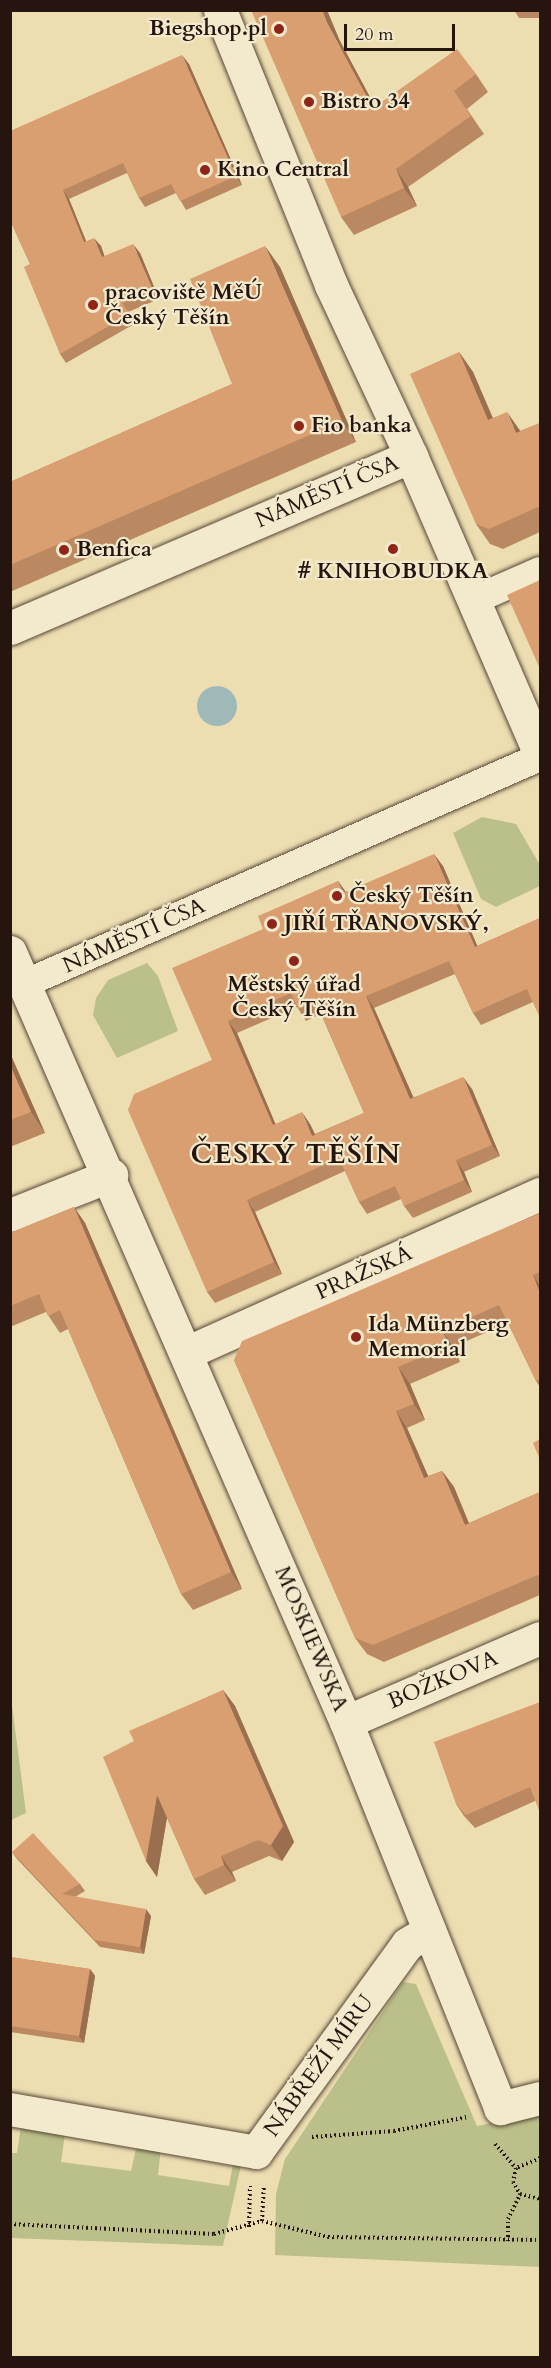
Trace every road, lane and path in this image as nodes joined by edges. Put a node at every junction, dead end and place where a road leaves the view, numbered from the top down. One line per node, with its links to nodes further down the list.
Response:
1 (220, 10): 2 (street)
2 (411, 456): 4 (street, NÁMĚSTÍ ČSA); 5 (street, NÁMĚSTÍ ČSA)
3 (540, 571): 4 (street)
4 (474, 600): 6 (street, NÁMĚSTÍ ČSA)
5 (10, 628)
6 (540, 755): 8 (street, NÁMĚSTÍ ČSA)
7 (10, 952): 8 (street)
8 (24, 984): 9 (street, MOSKIEWSKA)
9 (111, 1175): 11 (street); 12 (street, MOSKIEWSKA)
10 (540, 1194): 12 (street, PRAŽSKÁ)
11 (10, 1215)
12 (188, 1352): 14 (street, MOSKIEWSKA)
13 (540, 1638): 14 (street, BOŽKOVA)
14 (346, 1722): 15 (street, MOSKIEWSKA)
15 (429, 1931): 17 (street, MOSKIEWSKA); 20 (street, NÁBŘEŽÍ MÍRU)
16 (540, 2098): 17 (street)
17 (500, 2108): 20 (path)
18 (10, 2109): 20 (street, NÁBŘEŽÍ MÍRU)
19 (540, 2158): 21 (path)
20 (261, 2166): 23 (path)
21 (520, 2194): 22 (path); 26 (path)
22 (540, 2199)
23 (262, 2221): 24 (path); 26 (path)
24 (10, 2224)
25 (540, 2240): 26 (path)
26 (508, 2241)

